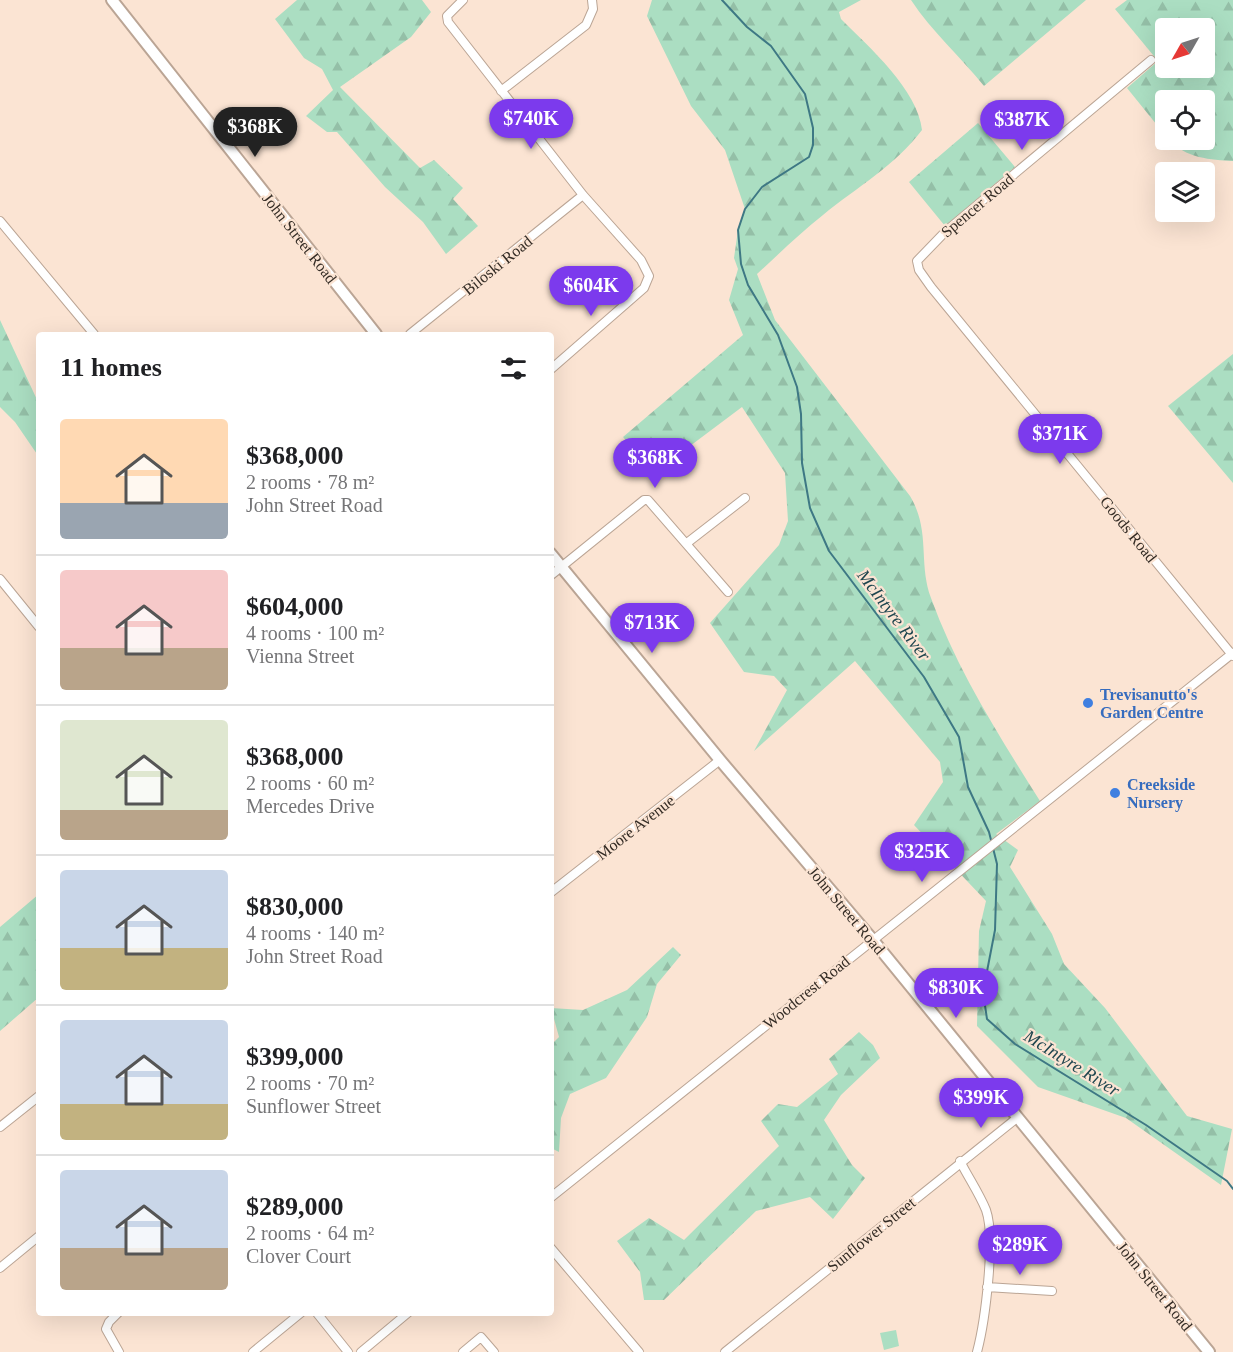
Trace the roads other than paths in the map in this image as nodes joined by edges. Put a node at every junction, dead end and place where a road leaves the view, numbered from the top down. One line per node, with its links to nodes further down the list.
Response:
1 (112, 0): 10 (main road, John Street Road)
2 (463, 0): 5 (street)
3 (592, 0): 5 (street)
4 (1151, 60): 8 (street, Spencer Road)
5 (501, 91): 6 (street)
6 (583, 195): 11 (street, Biloski Road); 12 (street)
7 (0, 221): 9 (street)
8 (916, 261): 21 (street, Goods Road)
9 (92, 332)
10 (374, 332)
11 (412, 332)
12 (554, 366)
13 (745, 498): 14 (street)
14 (687, 543): 16 (street); 19 (street)
15 (554, 557): 16 (main road, John Street Road)
16 (562, 566): 17 (street); 22 (main road, John Street Road)
17 (554, 573)
18 (0, 579): 20 (street)
19 (728, 592)
20 (36, 623)
21 (1232, 654): 24 (street, Woodcrest Road)
22 (720, 760): 23 (street, Moore Avenue); 24 (main road, John Street Road)
23 (554, 890)
24 (872, 939): 26 (main road, John Street Road); 29 (street, Woodcrest Road)
25 (36, 1098): 27 (street)
26 (1017, 1118): 28 (street, Sunflower Street); 48 (main road, John Street Road)
27 (0, 1127)
28 (960, 1161): 33 (street); 46 (street, Sunflower Street)
29 (554, 1195)
30 (36, 1238): 32 (street)
31 (554, 1253): 45 (street)
32 (0, 1268)
33 (987, 1287): 34 (street); 47 (street)
34 (1052, 1291)
35 (115, 1316): 39 (street)
36 (297, 1316): 40 (street)
37 (319, 1316): 41 (street)
38 (405, 1316): 42 (street)
39 (119, 1352)
40 (253, 1352)
41 (348, 1352)
42 (361, 1352)
43 (463, 1352): 44 (street)
44 (494, 1352)
45 (639, 1352)
46 (725, 1352)
47 (977, 1352)
48 (1209, 1352)

